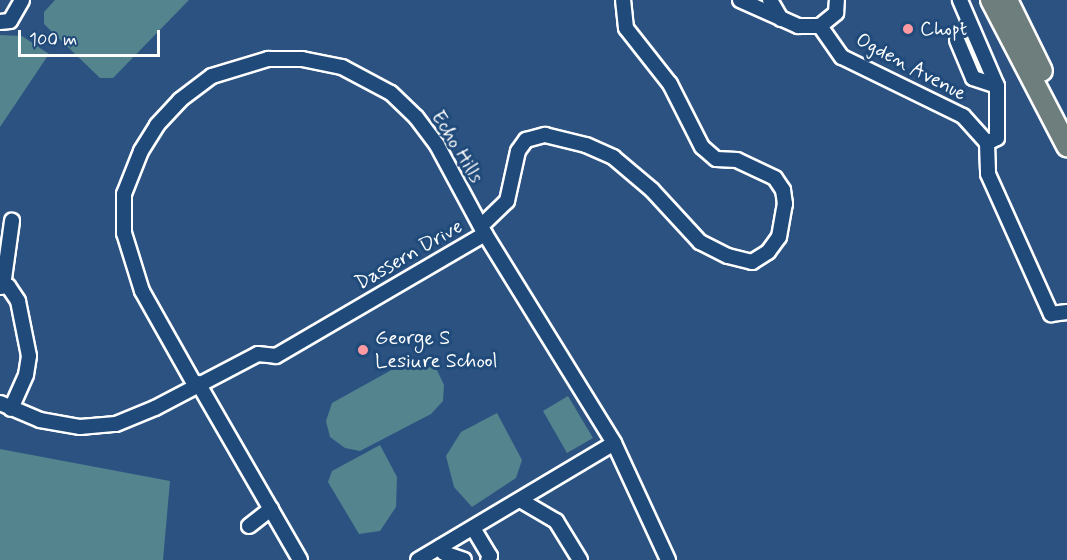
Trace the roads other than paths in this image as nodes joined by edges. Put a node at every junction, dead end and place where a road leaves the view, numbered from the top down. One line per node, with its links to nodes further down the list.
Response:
1 (22, 0): 10 (street)
2 (623, 0): 18 (street)
3 (740, 0): 9 (street)
4 (770, 0): 9 (street)
5 (837, 0): 11 (street)
6 (960, 0): 13 (street)
7 (991, 0): 16 (highway)
8 (1007, 0): 14 (highway)
9 (781, 19): 11 (street)
10 (0, 22)
11 (820, 26): 15 (street, Ogden Avenue)
12 (957, 40): 13 (street)
13 (997, 86): 15 (street)
14 (1067, 122)
15 (992, 141): 20 (street)
16 (1067, 146)
17 (12, 221): 19 (street)
18 (483, 230): 21 (street, Dassern Drive); 21 (street, Echo Hills); 23 (street, Dassern Drive)
19 (2, 286): 22 (street)
20 (1067, 312)
21 (197, 384): 22 (street, Dassern Drive); 25 (street)
22 (5, 406)
23 (614, 443): 24 (street); 34 (street, Dassern Drive)
24 (520, 500): 27 (street); 33 (street)
25 (271, 509): 26 (street); 29 (street)
26 (249, 526)
27 (472, 528): 28 (street); 32 (street)
28 (440, 547): 30 (street); 31 (street)
29 (300, 560)
30 (418, 560)
31 (464, 560)
32 (488, 560)
33 (580, 560)
34 (668, 560)

